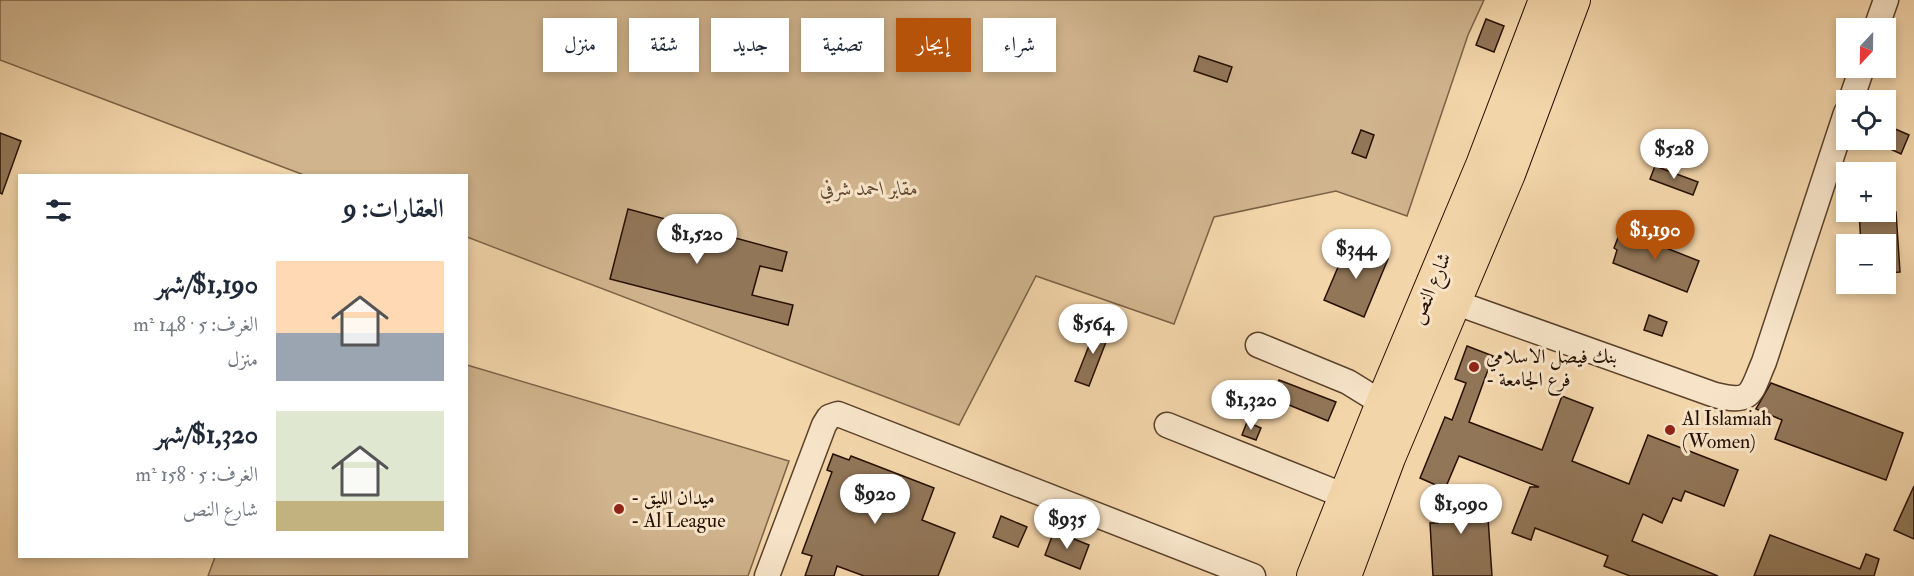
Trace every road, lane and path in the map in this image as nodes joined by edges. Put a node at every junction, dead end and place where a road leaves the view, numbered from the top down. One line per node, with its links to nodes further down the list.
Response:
1 (1545, 0): 8 (main road, شارع النص)
2 (1574, 0): 6 (main road, شارع النص)
3 (1886, 0): 4 (lane)
4 (1880, 18)
5 (1836, 144): 6 (lane)
6 (1454, 302): 14 (main road, شارع النص)
7 (1258, 345): 8 (lane)
8 (1382, 403): 10 (main road, شارع النص)
9 (1167, 425): 10 (lane)
10 (1345, 496): 13 (main road, شارع النص)
11 (767, 576): 12 (lane)
12 (1253, 576)
13 (1313, 576)
14 (1345, 576)

